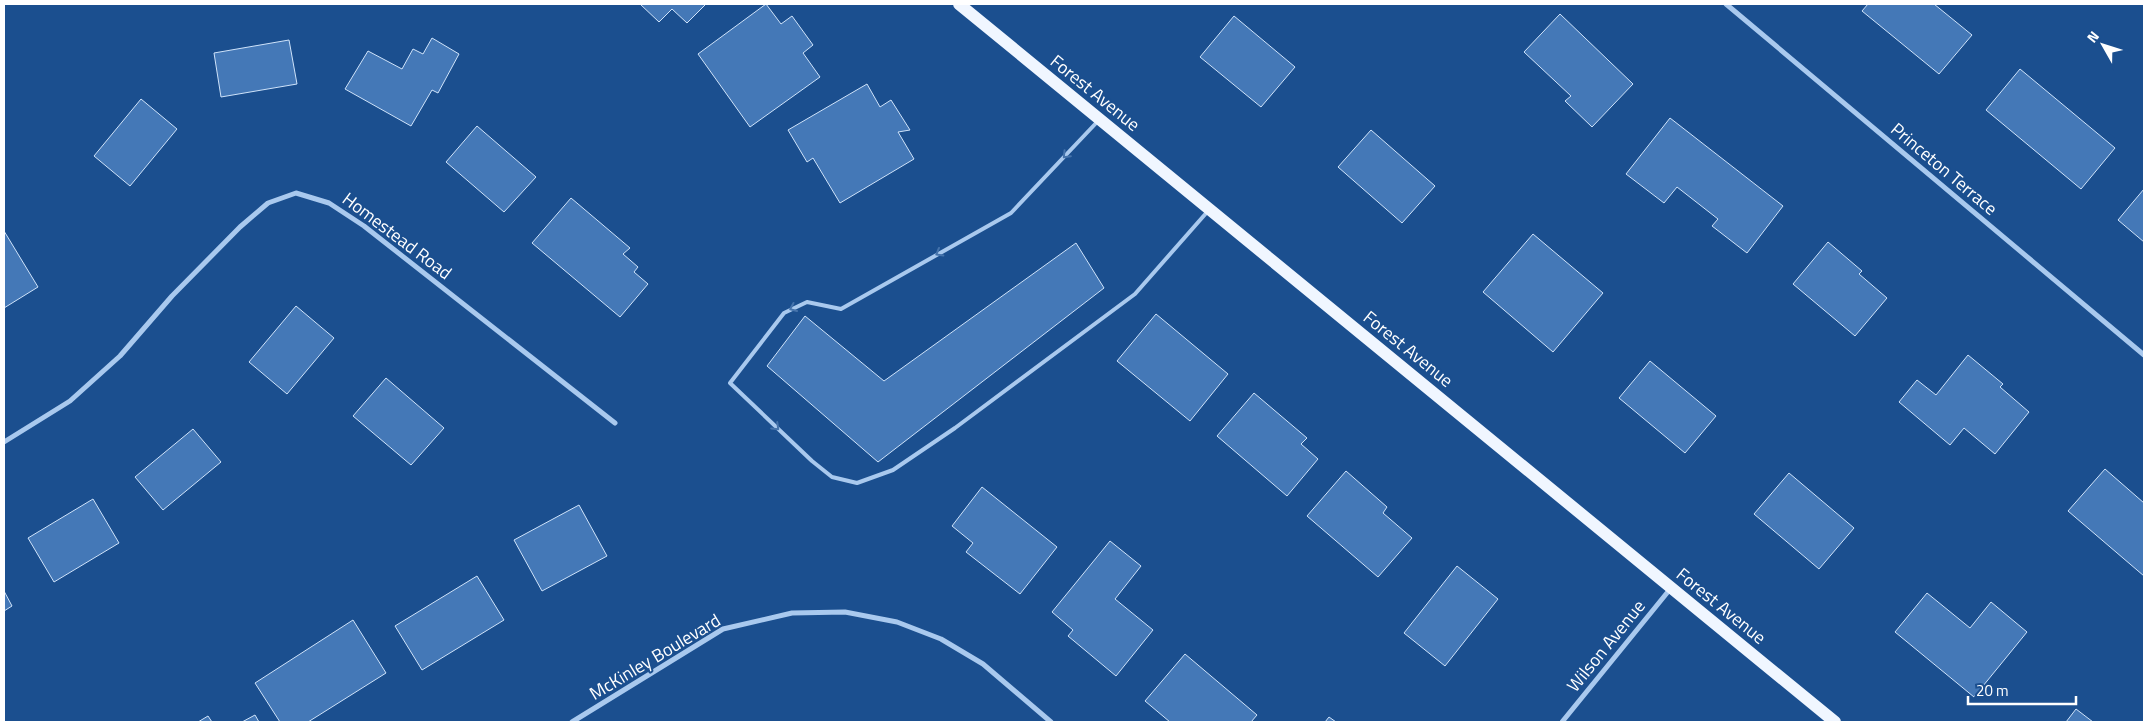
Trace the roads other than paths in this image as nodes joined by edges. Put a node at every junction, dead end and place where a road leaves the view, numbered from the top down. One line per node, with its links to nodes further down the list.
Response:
1 (959, 4): 3 (main road, Forest Avenue)
2 (1726, 4): 5 (street, Princeton Terrace)
3 (1100, 119): 4 (main road, Forest Avenue); 4 (lane, one-way to 4)
4 (1210, 209): 8 (main road, Forest Avenue)
5 (2144, 355)
6 (615, 423): 7 (street, Homestead Road)
7 (4, 442)
8 (1672, 588): 11 (street, Wilson Avenue); 12 (main road, Forest Avenue)
9 (572, 722): 10 (street, McKinley Boulevard)
10 (1051, 722)
11 (1562, 722)
12 (1835, 722)

